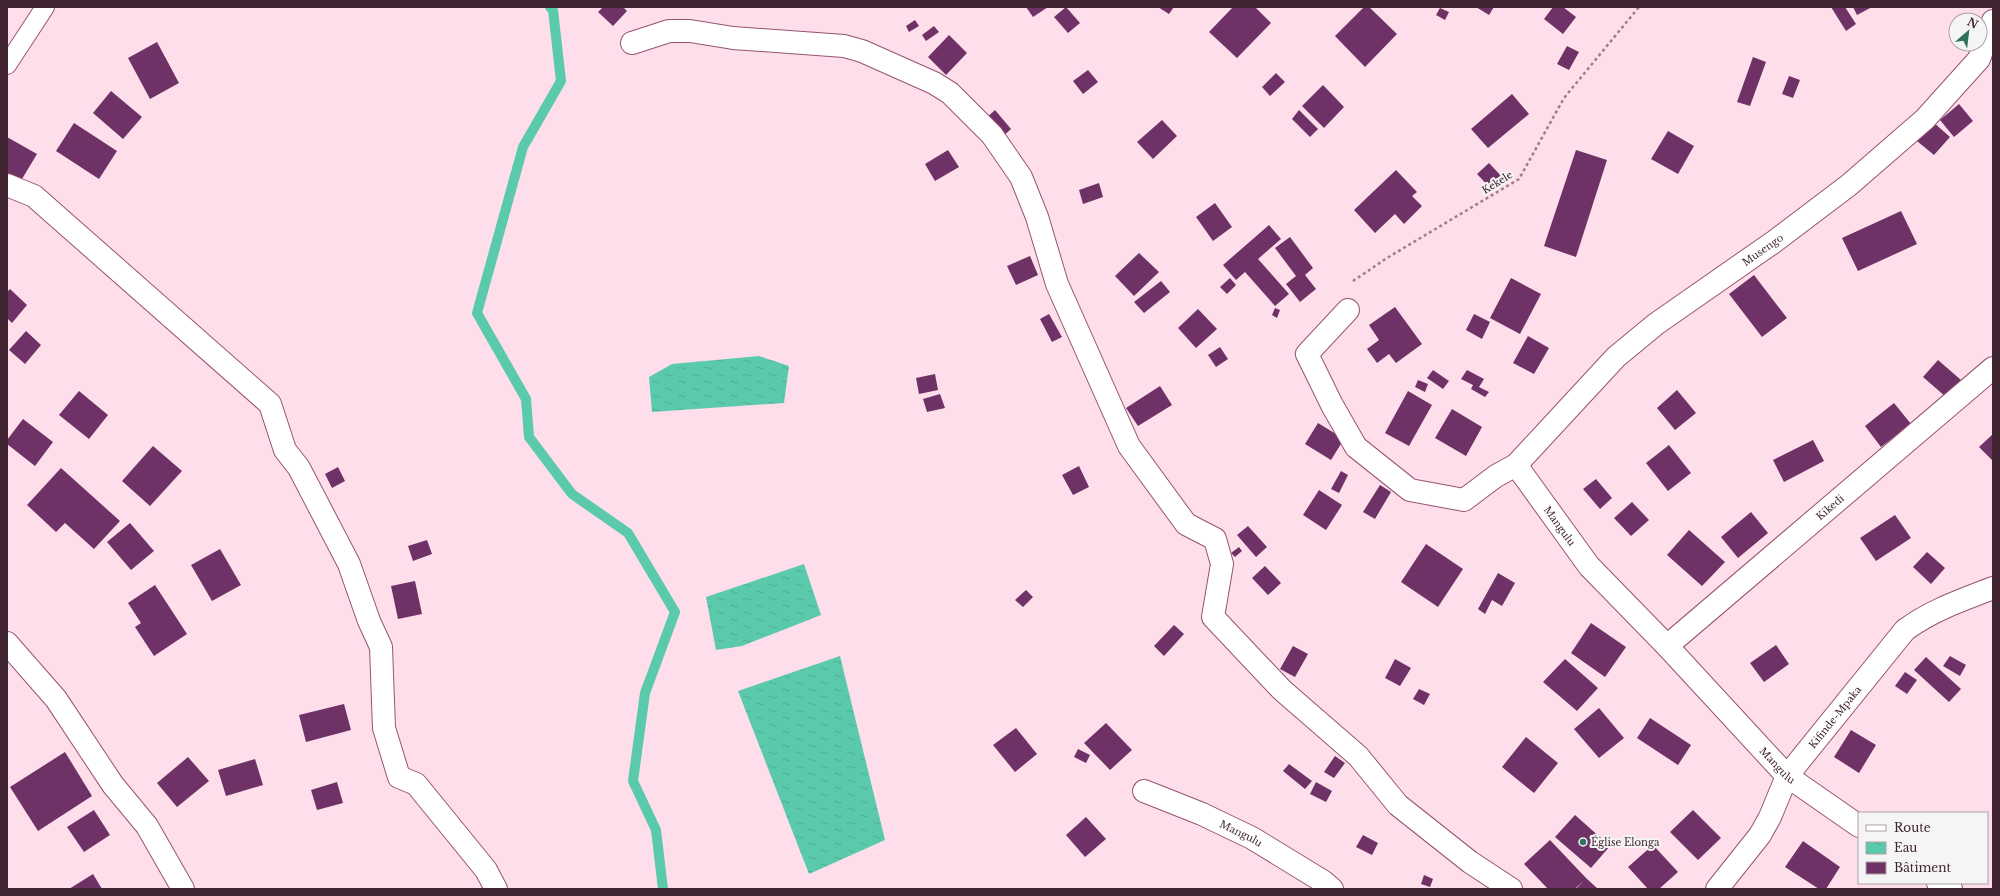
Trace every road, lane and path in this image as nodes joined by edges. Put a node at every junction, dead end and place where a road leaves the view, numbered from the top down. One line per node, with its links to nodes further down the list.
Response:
1 (45, 7): 5 (lane)
2 (1639, 7): 7 (path, Kekele)
3 (1993, 21): 9 (street, Musengo)
4 (632, 43): 20 (street)
5 (7, 65)
6 (7, 185): 18 (street)
7 (1348, 310): 9 (street)
8 (1993, 368): 12 (street, Kikedi)
9 (1516, 465): 12 (street, Mangulu)
10 (1993, 588): 13 (street, Kifinde-Mpaka)
11 (7, 643): 17 (street)
12 (1667, 646): 13 (street, Mangulu)
13 (1787, 776): 15 (street, Mangulu); 21 (street, Kifinde-Mpaka)
14 (1144, 791): 19 (street, Mangulu)
15 (1858, 825)
16 (1940, 884): 22 (street)
17 (183, 889)
18 (496, 889)
19 (1332, 889)
20 (1511, 889)
21 (1717, 889)
22 (1951, 889)

